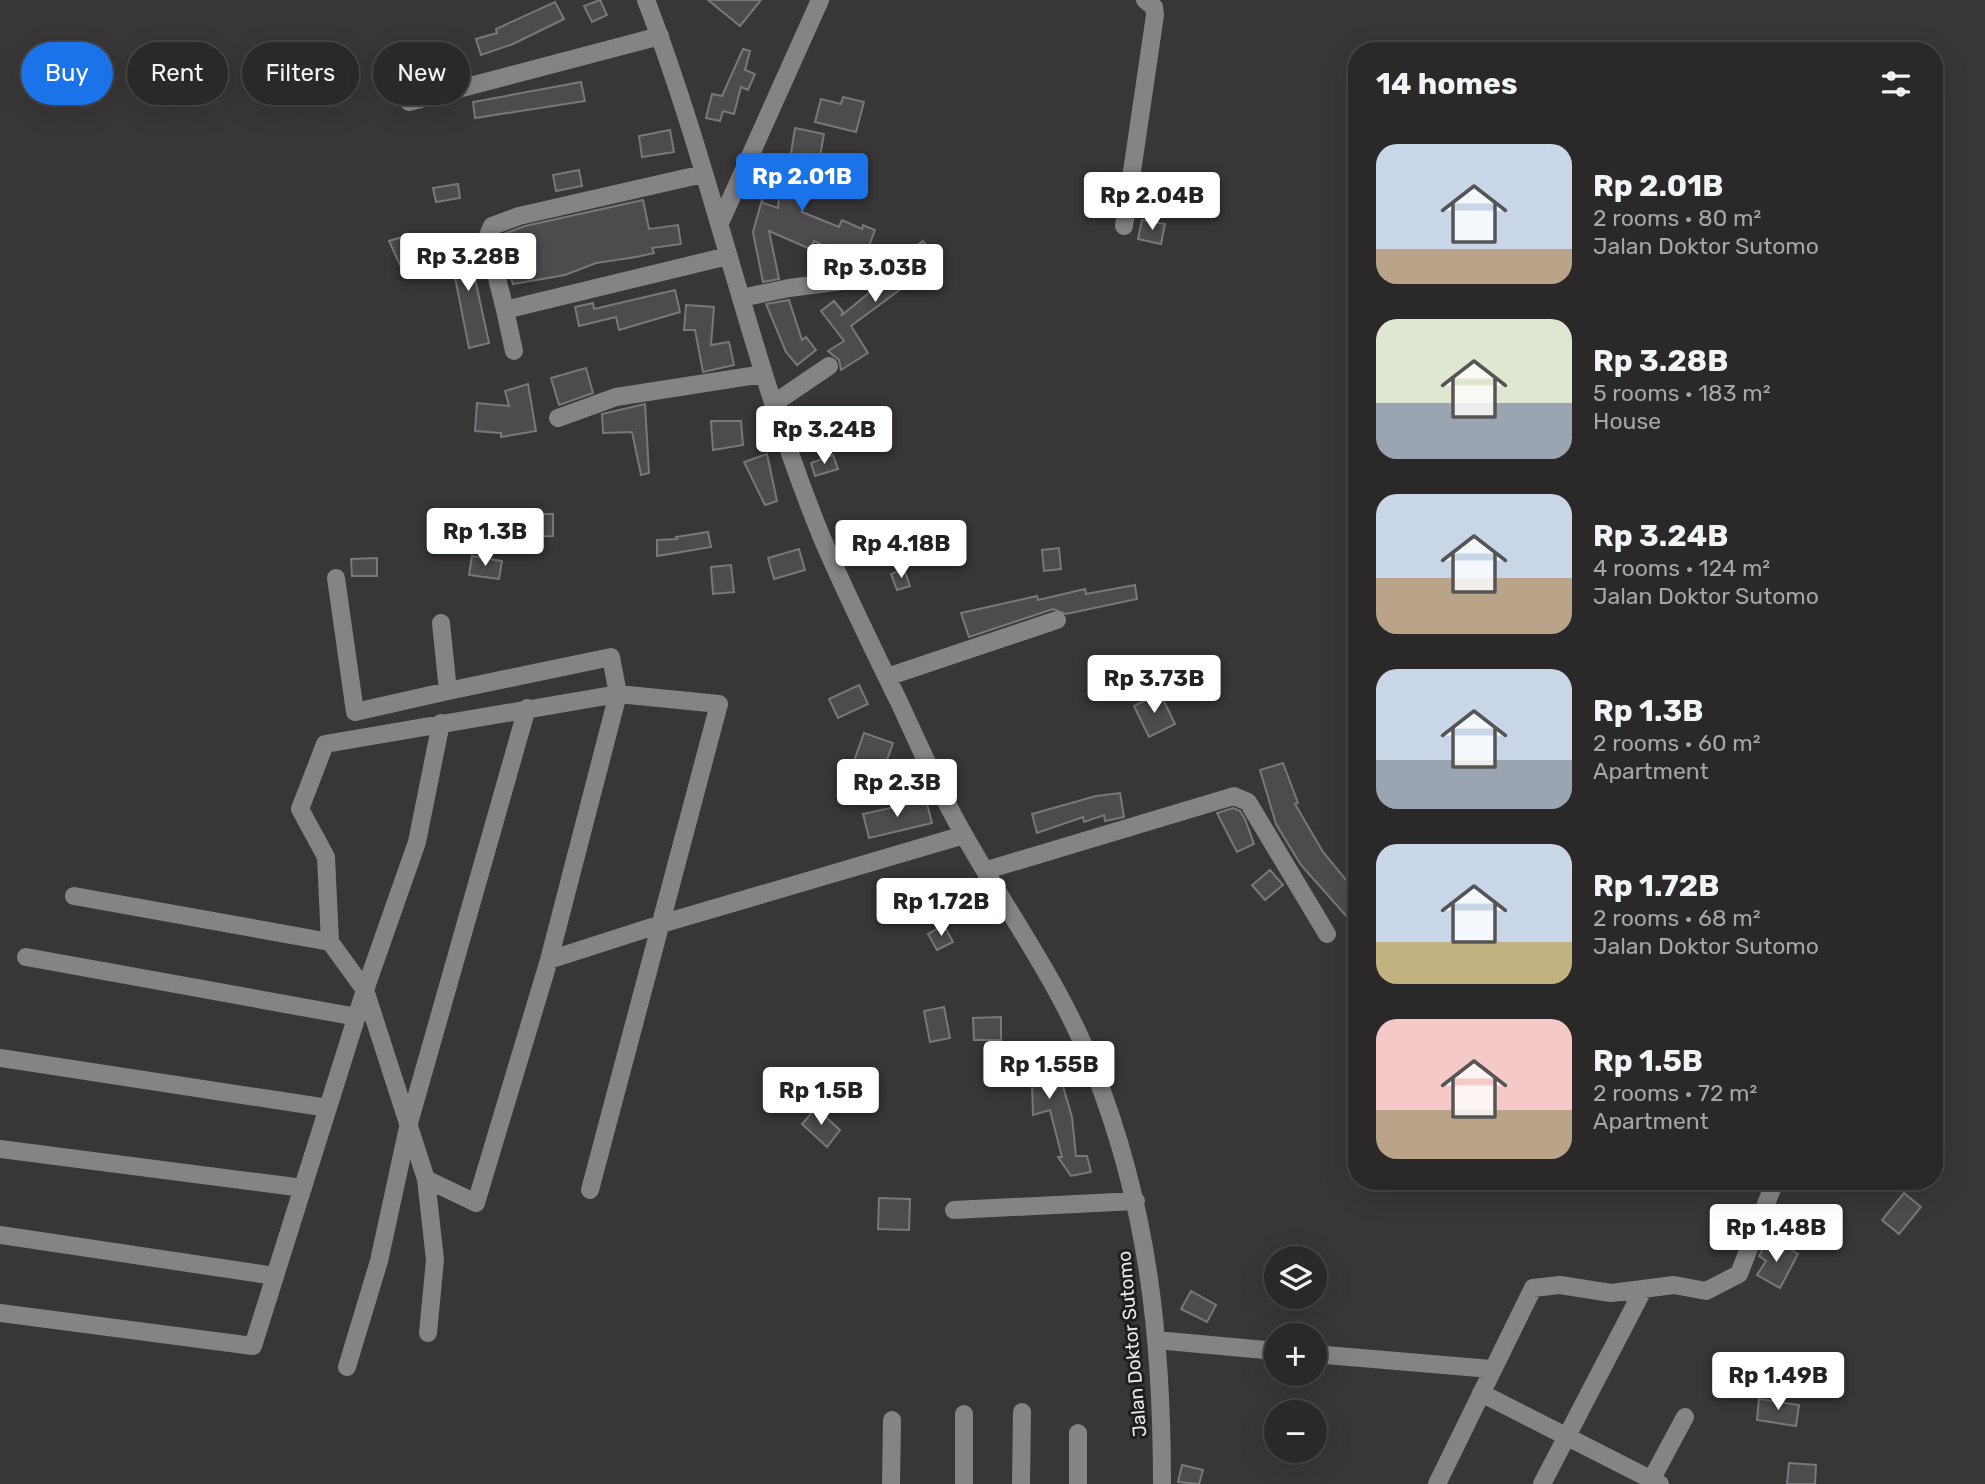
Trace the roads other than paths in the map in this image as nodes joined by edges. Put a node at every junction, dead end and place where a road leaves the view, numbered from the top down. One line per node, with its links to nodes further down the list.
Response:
1 (646, 0): 4 (street, Jalan Doktor Sutomo)
2 (820, 0): 7 (street)
3 (1145, 0): 8 (street)
4 (660, 36): 5 (street); 6 (street, Jalan Doktor Sutomo)
5 (470, 86)
6 (703, 174): 7 (street, Jalan Doktor Sutomo); 12 (street)
7 (720, 223): 9 (street, Jalan Doktor Sutomo)
8 (1125, 226)
9 (728, 256): 11 (street, Jalan Doktor Sutomo); 12 (street)
10 (890, 257): 11 (street)
11 (741, 298): 15 (street, Jalan Doktor Sutomo)
12 (505, 310): 13 (street)
13 (514, 351)
14 (829, 366): 16 (street)
15 (764, 374): 16 (street, Jalan Doktor Sutomo); 17 (street)
16 (773, 404): 21 (street, Jalan Doktor Sutomo)
17 (558, 418)
18 (336, 578): 22 (street)
19 (1057, 620): 21 (street)
20 (441, 623): 22 (street)
21 (887, 677): 26 (street, Jalan Doktor Sutomo)
22 (448, 691): 23 (street)
23 (618, 694): 24 (street); 29 (street); 33 (street)
24 (527, 708): 25 (street); 38 (street)
25 (441, 723): 31 (street); 34 (street)
26 (964, 835): 27 (street, Jalan Doktor Sutomo); 29 (street)
27 (987, 870): 30 (street); 44 (street, Jalan Doktor Sutomo)
28 (74, 896): 31 (street)
29 (661, 924): 33 (street); 42 (street)
30 (1327, 933)
31 (330, 942): 34 (street)
32 (26, 957): 35 (street)
33 (549, 960): 40 (street)
34 (365, 990): 35 (street); 38 (street)
35 (357, 1017): 37 (street)
36 (0, 1058): 37 (street)
37 (328, 1108): 41 (street)
38 (409, 1123): 40 (street); 54 (street)
39 (0, 1149): 41 (street)
40 (426, 1179): 50 (street)
41 (303, 1188): 47 (street)
42 (590, 1189)
43 (1772, 1190): 48 (street)
44 (1136, 1201): 45 (street); 51 (street, Jalan Doktor Sutomo)
45 (954, 1210)
46 (0, 1235): 47 (street)
47 (275, 1276): 49 (street)
48 (1643, 1290): 55 (street); 62 (street)
49 (0, 1313)
50 (428, 1333)
51 (1156, 1340): 52 (street); 68 (street, Jalan Doktor Sutomo)
52 (1264, 1350)
53 (1327, 1355): 55 (street)
54 (347, 1367)
55 (1491, 1369): 56 (street)
56 (1481, 1392): 62 (street); 69 (street)
57 (1021, 1412): 66 (street)
58 (964, 1414): 65 (street)
59 (1685, 1417): 63 (street)
60 (892, 1420): 64 (street)
61 (1078, 1433): 67 (street)
62 (1568, 1436): 63 (street); 70 (street)
63 (1654, 1482)
64 (891, 1484)
65 (964, 1484)
66 (1021, 1484)
67 (1078, 1484)
68 (1162, 1484)
69 (1437, 1484)
70 (1542, 1484)

